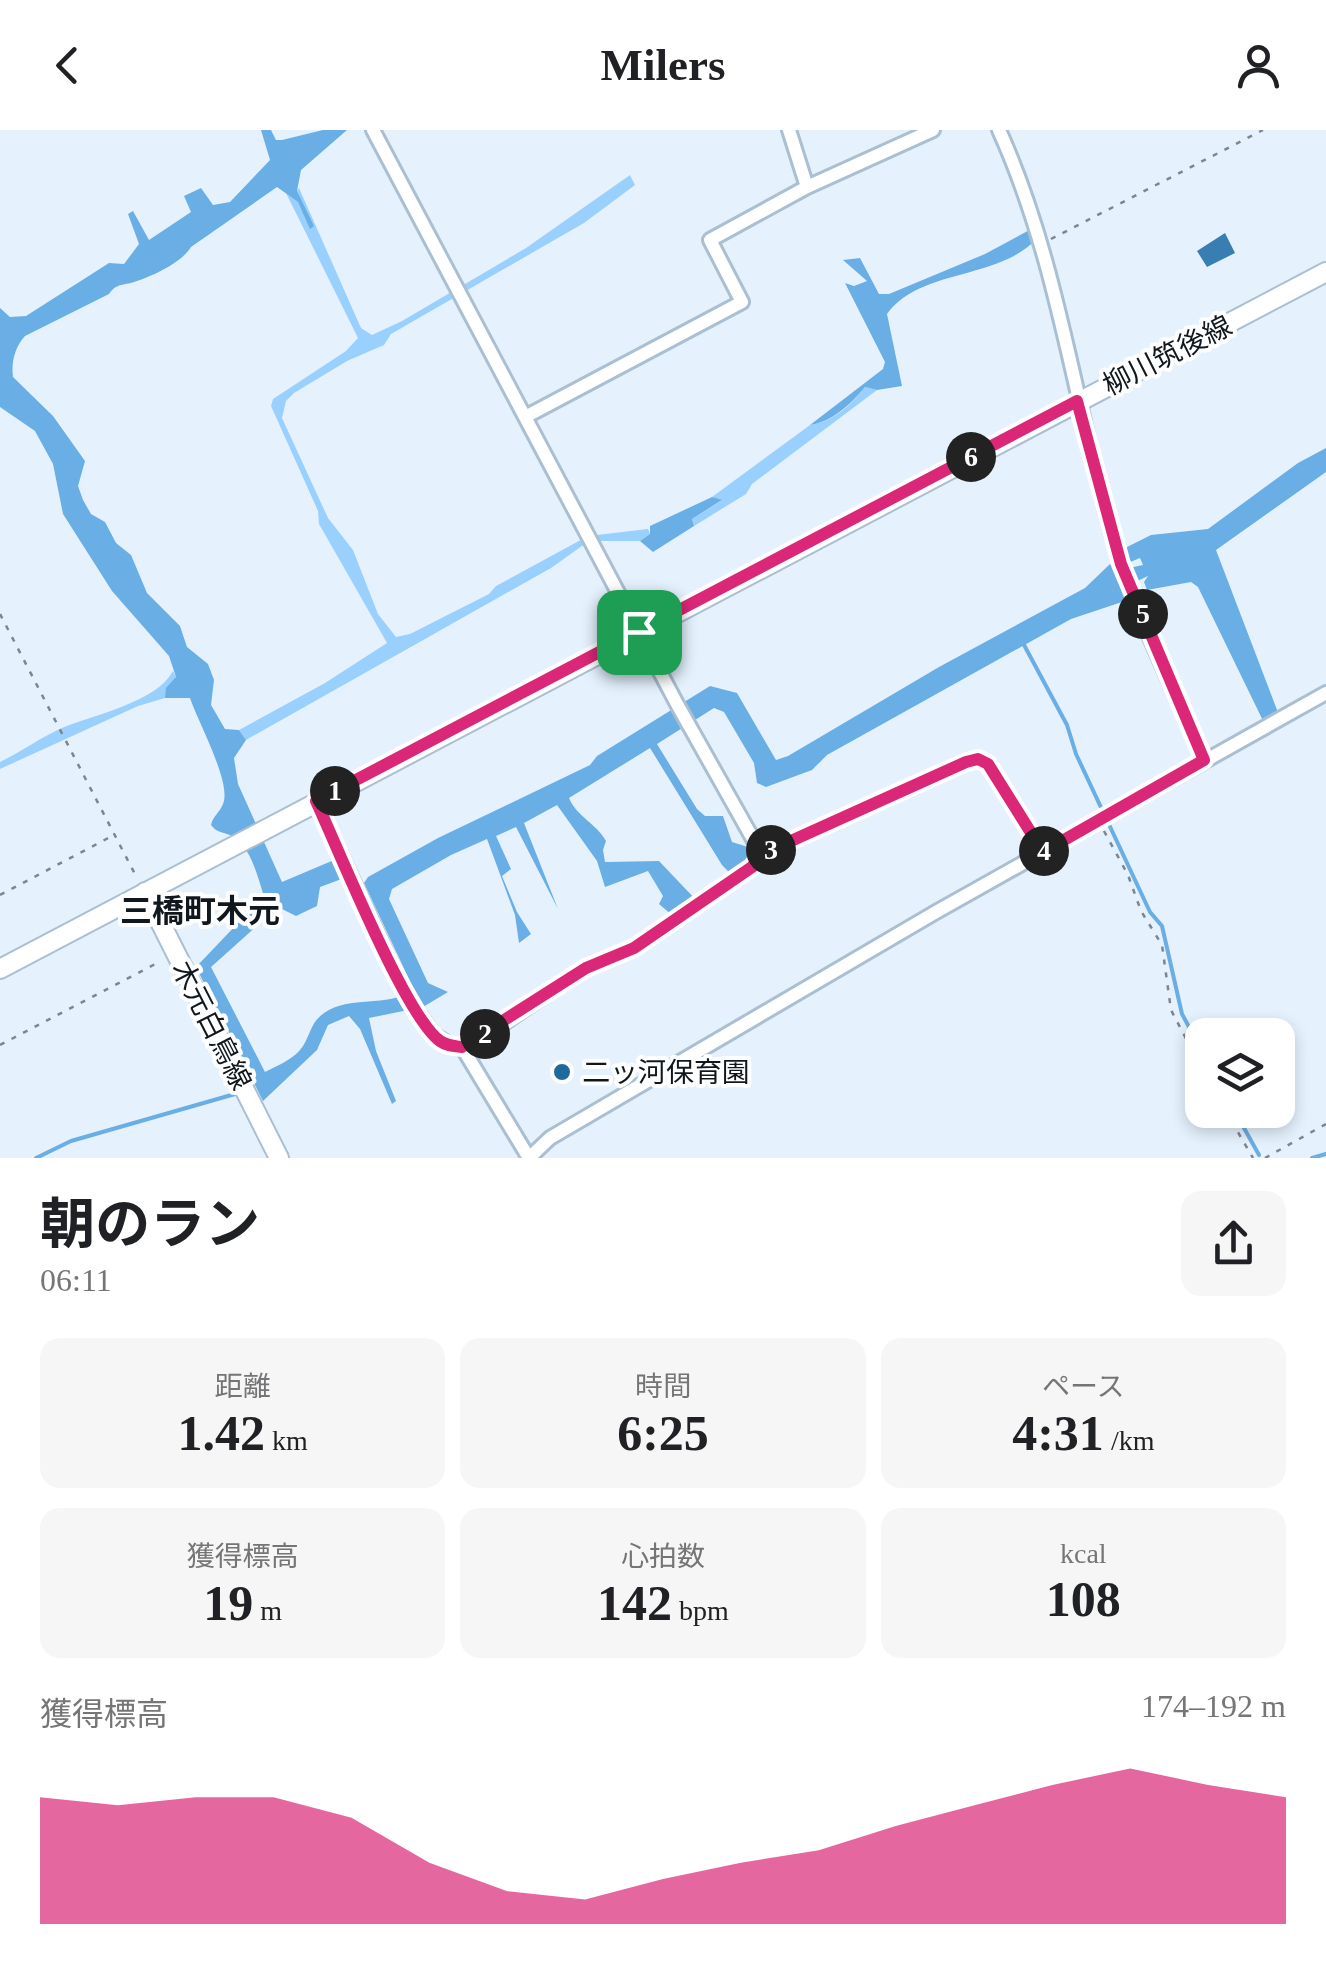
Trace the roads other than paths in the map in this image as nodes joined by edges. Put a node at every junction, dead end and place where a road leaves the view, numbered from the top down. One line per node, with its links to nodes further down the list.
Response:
1 (373, 130): 8 (street)
2 (789, 130): 5 (street)
3 (933, 130): 5 (street)
4 (999, 130): 7 (street)
5 (807, 186): 8 (street)
6 (1326, 272): 7 (main road, 柳川筑後線)
7 (1077, 401): 9 (main road, 柳川筑後線); 11 (street)
8 (525, 417): 9 (street)
9 (639, 632): 12 (main road, 柳川筑後線); 14 (street)
10 (1326, 693): 11 (street)
11 (1204, 760): 13 (street)
12 (316, 801): 15 (main road, 柳川筑後線); 17 (street)
13 (1043, 852): 14 (street); 17 (street)
14 (762, 854): 17 (street)
15 (145, 892): 16 (main road, 柳川筑後線); 18 (main road, 木元白鳥線)
16 (0, 969)
17 (462, 1047)
18 (279, 1158)

